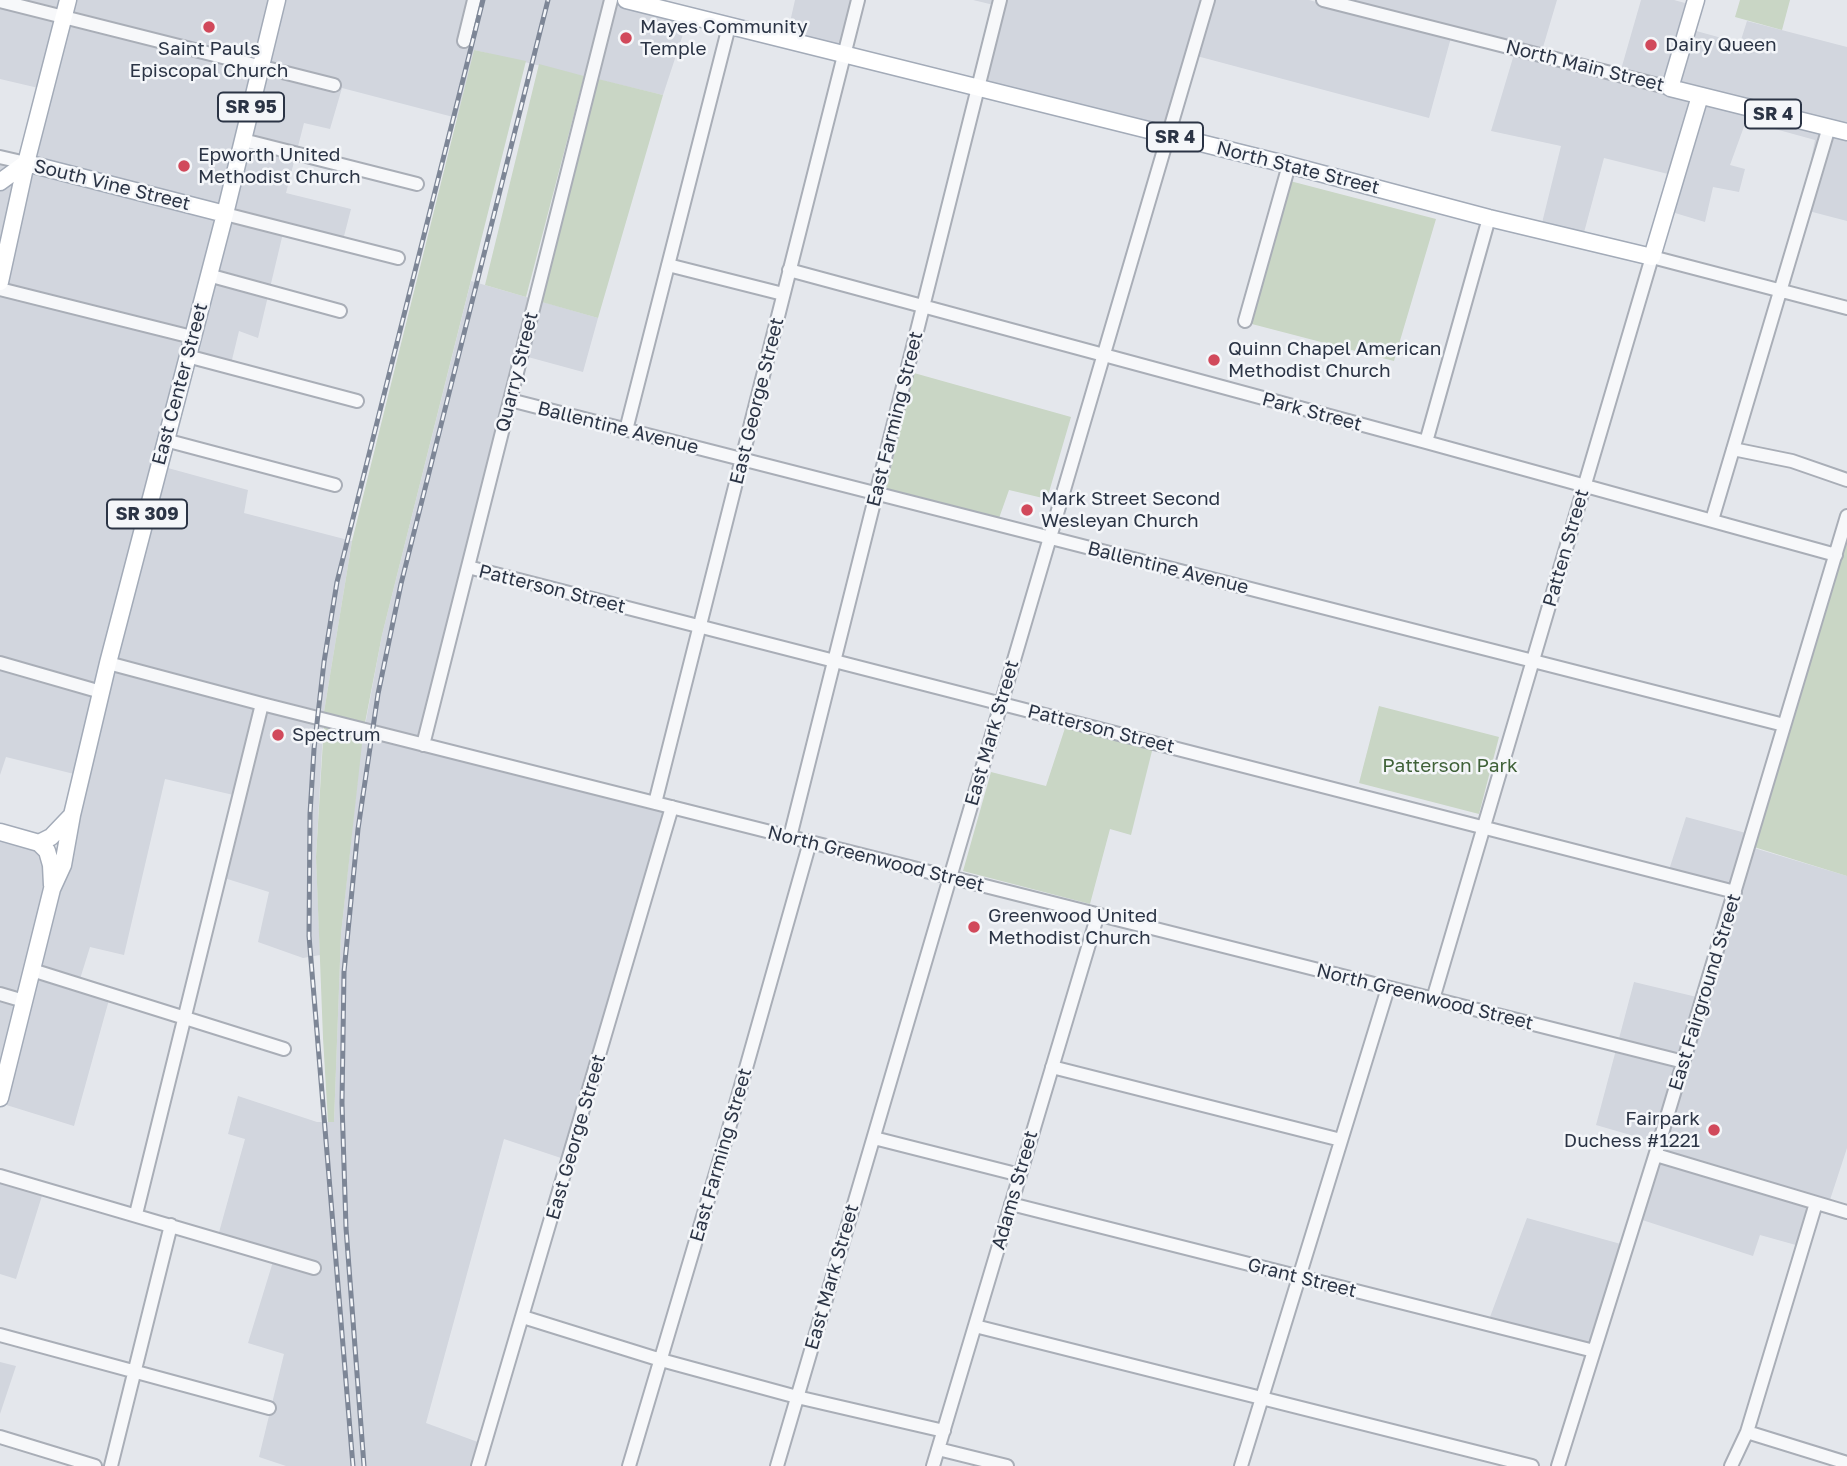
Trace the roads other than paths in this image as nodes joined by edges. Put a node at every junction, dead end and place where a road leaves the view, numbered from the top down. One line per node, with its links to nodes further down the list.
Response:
1 (68, 0): 12 (main road)
2 (277, 0): 16 (main road, East Center Street / SR 95)
3 (474, 0): 14 (street)
4 (611, 0): 48 (street, Quarry Street)
5 (626, 0): 15 (main road, North State Street / SR 4)
6 (858, 0): 15 (street, East George Street)
7 (1000, 0): 18 (street, East Farming Street)
8 (1208, 0): 23 (street, East Mark Street)
9 (1323, 0): 19 (street, North Main Street)
10 (1696, 0): 19 (main road)
11 (0, 1): 12 (street)
12 (65, 18): 16 (street); 26 (main road)
13 (727, 34): 34 (street)
14 (464, 41)
15 (845, 55): 18 (main road, North State Street / SR 4); 35 (street, East George Street)
16 (261, 67): 17 (street); 24 (main road, East Center Street / SR 95)
17 (334, 85)
18 (978, 88): 23 (main road, North State Street / SR 4); 41 (street, East Farming Street)
19 (1670, 88): 20 (main road, North Main Street / SR 4)
20 (1700, 96): 21 (main road, North Main Street / SR 4); 32 (main road, Patten Street)
21 (1829, 127): 22 (main road, North Main Street / SR 4); 39 (street)
22 (1847, 132)
23 (1168, 135): 27 (main road, North State Street / SR 4); 46 (street, East Mark Street)
24 (243, 140): 29 (street); 30 (main road, East Center Street / SR 95)
25 (0, 157): 26 (street, South Vine Street)
26 (26, 163): 28 (main road); 30 (main road, South Vine Street); 37 (main road)
27 (1289, 165): 31 (main road, North State Street / SR 4); 44 (street)
28 (0, 182)
29 (417, 184)
30 (225, 214): 33 (street); 36 (main road, East Center Street / SR 309)
31 (1489, 218): 32 (main road, North State Street / SR 4); 52 (street)
32 (1652, 257): 39 (street, North State Street); 57 (street, Patten Street)
33 (398, 258)
34 (668, 265): 40 (street); 50 (street)
35 (789, 270): 40 (street, East George Street); 41 (street, Park Street)
36 (208, 275): 43 (street); 45 (main road, East Center Street / SR 309)
37 (0, 282)
38 (0, 289): 45 (street)
39 (1779, 291): 42 (street, North State Street); 53 (street)
40 (783, 294): 54 (street, East George Street)
41 (923, 307): 46 (street, Park Street); 58 (street, East Farming Street)
42 (1847, 308)
43 (340, 310)
44 (1245, 321)
45 (192, 337): 47 (main road, East Center Street / SR 309)
46 (1103, 355): 52 (street, Park Street); 61 (street, East Mark Street)
47 (187, 356): 49 (street); 51 (main road, East Center Street / SR 309)
48 (510, 400): 50 (street, Ballentine Avenue); 63 (street, Quarry Street)
49 (357, 401)
50 (626, 430): 54 (street, Ballentine Avenue)
51 (165, 440): 56 (street); 68 (main road, East Center Street / SR 309)
52 (1426, 442): 57 (street, Park Street)
53 (1733, 449): 55 (street); 60 (street)
54 (742, 460): 58 (street, Ballentine Avenue); 64 (street, East George Street)
55 (1847, 480)
56 (335, 485)
57 (1585, 486): 60 (street, Park Street); 66 (street, Patten Street)
58 (876, 494): 61 (street, Ballentine Avenue); 65 (street, East Farming Street)
59 (1847, 516): 62 (street, East Fairground Street)
60 (1712, 520): 62 (street, Park Street)
61 (1049, 537): 66 (street, Ballentine Avenue); 70 (street, East Mark Street)
62 (1836, 555): 72 (street, East Fairground Street)
63 (468, 567): 64 (street, Patterson Street); 73 (street, Quarry Street)
64 (700, 627): 65 (street, Patterson Street); 74 (street, East George Street)
65 (834, 661): 70 (street, Patterson Street); 79 (street, East Farming Street)
66 (1533, 661): 72 (street, Ballentine Avenue); 77 (street, Patten Street)
67 (0, 663): 69 (street)
68 (108, 663): 69 (main road, East Center Street / SR 309); 71 (street, North Greenwood Street)
69 (101, 692): 76 (main road, East Center Street / SR 309)
70 (1000, 703): 77 (street, Patterson Street); 82 (street, East Mark Street)
71 (262, 704): 73 (street, North Greenwood Street); 91 (street)
72 (1784, 725): 84 (street, East Fairground Street)
73 (423, 744): 74 (street, North Greenwood Street)
74 (655, 803): 75 (street, North Greenwood Street)
75 (672, 807): 79 (street, North Greenwood Street); 108 (street, East George Street)
76 (72, 815): 81 (main road); 83 (main road, East Center Street / SR 309)
77 (1483, 828): 84 (street, Patterson Street); 89 (street, Patten Street)
78 (0, 832): 81 (main road)
79 (790, 837): 80 (street, North Greenwood Street)
80 (810, 842): 82 (street, North Greenwood Street); 112 (street, East Farming Street)
81 (39, 843): 83 (main road, East Center Street / SR 309)
82 (949, 877): 85 (street, North Greenwood Street); 96 (street, East Mark Street)
83 (52, 889): 86 (main road, East Center Street / SR 309)
84 (1735, 892): 93 (street, East Fairground Street)
85 (1098, 914): 87 (street, North Greenwood Street); 94 (street, Adams Street)
86 (32, 970): 90 (main road, East Center Street / SR 309); 91 (street)
87 (1388, 988): 89 (street, North Greenwood Street); 97 (street)
88 (0, 994): 90 (street)
89 (1433, 999): 93 (street, North Greenwood Street)
90 (24, 1001): 95 (main road, East Center Street / SR 309)
91 (183, 1017): 92 (street); 104 (street)
92 (284, 1049)
93 (1684, 1062): 98 (street, East Fairground Street)
94 (1052, 1067): 97 (street); 99 (street, Adams Street)
95 (0, 1098)
96 (874, 1138): 99 (street); 114 (street, East Mark Street)
97 (1341, 1140): 107 (street)
98 (1656, 1155): 101 (street); 111 (street, East Fairground Street)
99 (1020, 1175): 102 (street, Adams Street)
100 (0, 1176): 104 (street)
101 (1815, 1203): 103 (street); 118 (street)
102 (1012, 1204): 107 (street, Grant Street); 109 (street, Adams Street)
103 (1847, 1212)
104 (136, 1214): 105 (street)
105 (171, 1225): 106 (street); 113 (street)
106 (314, 1268)
107 (1298, 1277): 111 (street, Grant Street); 115 (street)
108 (523, 1317): 112 (street); 124 (street, East George Street)
109 (975, 1326): 115 (street); 117 (street, Adams Street)
110 (0, 1335): 113 (street)
111 (1594, 1351): 131 (street, East Fairground Street)
112 (661, 1360): 114 (street); 125 (street, East Farming Street)
113 (134, 1372): 116 (street); 123 (street)
114 (797, 1397): 117 (street); 126 (street, East Mark Street)
115 (1261, 1398): 129 (street); 130 (street)
116 (269, 1408)
117 (944, 1431): 120 (street, Adams Street)
118 (1747, 1432): 121 (street); 132 (street)
119 (0, 1437): 122 (street)
120 (938, 1449): 127 (street, Adams Street); 128 (street)
121 (1847, 1463)
122 (95, 1466)
123 (111, 1466)
124 (478, 1466)
125 (629, 1466)
126 (777, 1466)
127 (933, 1466)
128 (1007, 1466)
129 (1241, 1466)
130 (1531, 1466)
131 (1558, 1466)
132 (1731, 1466)

